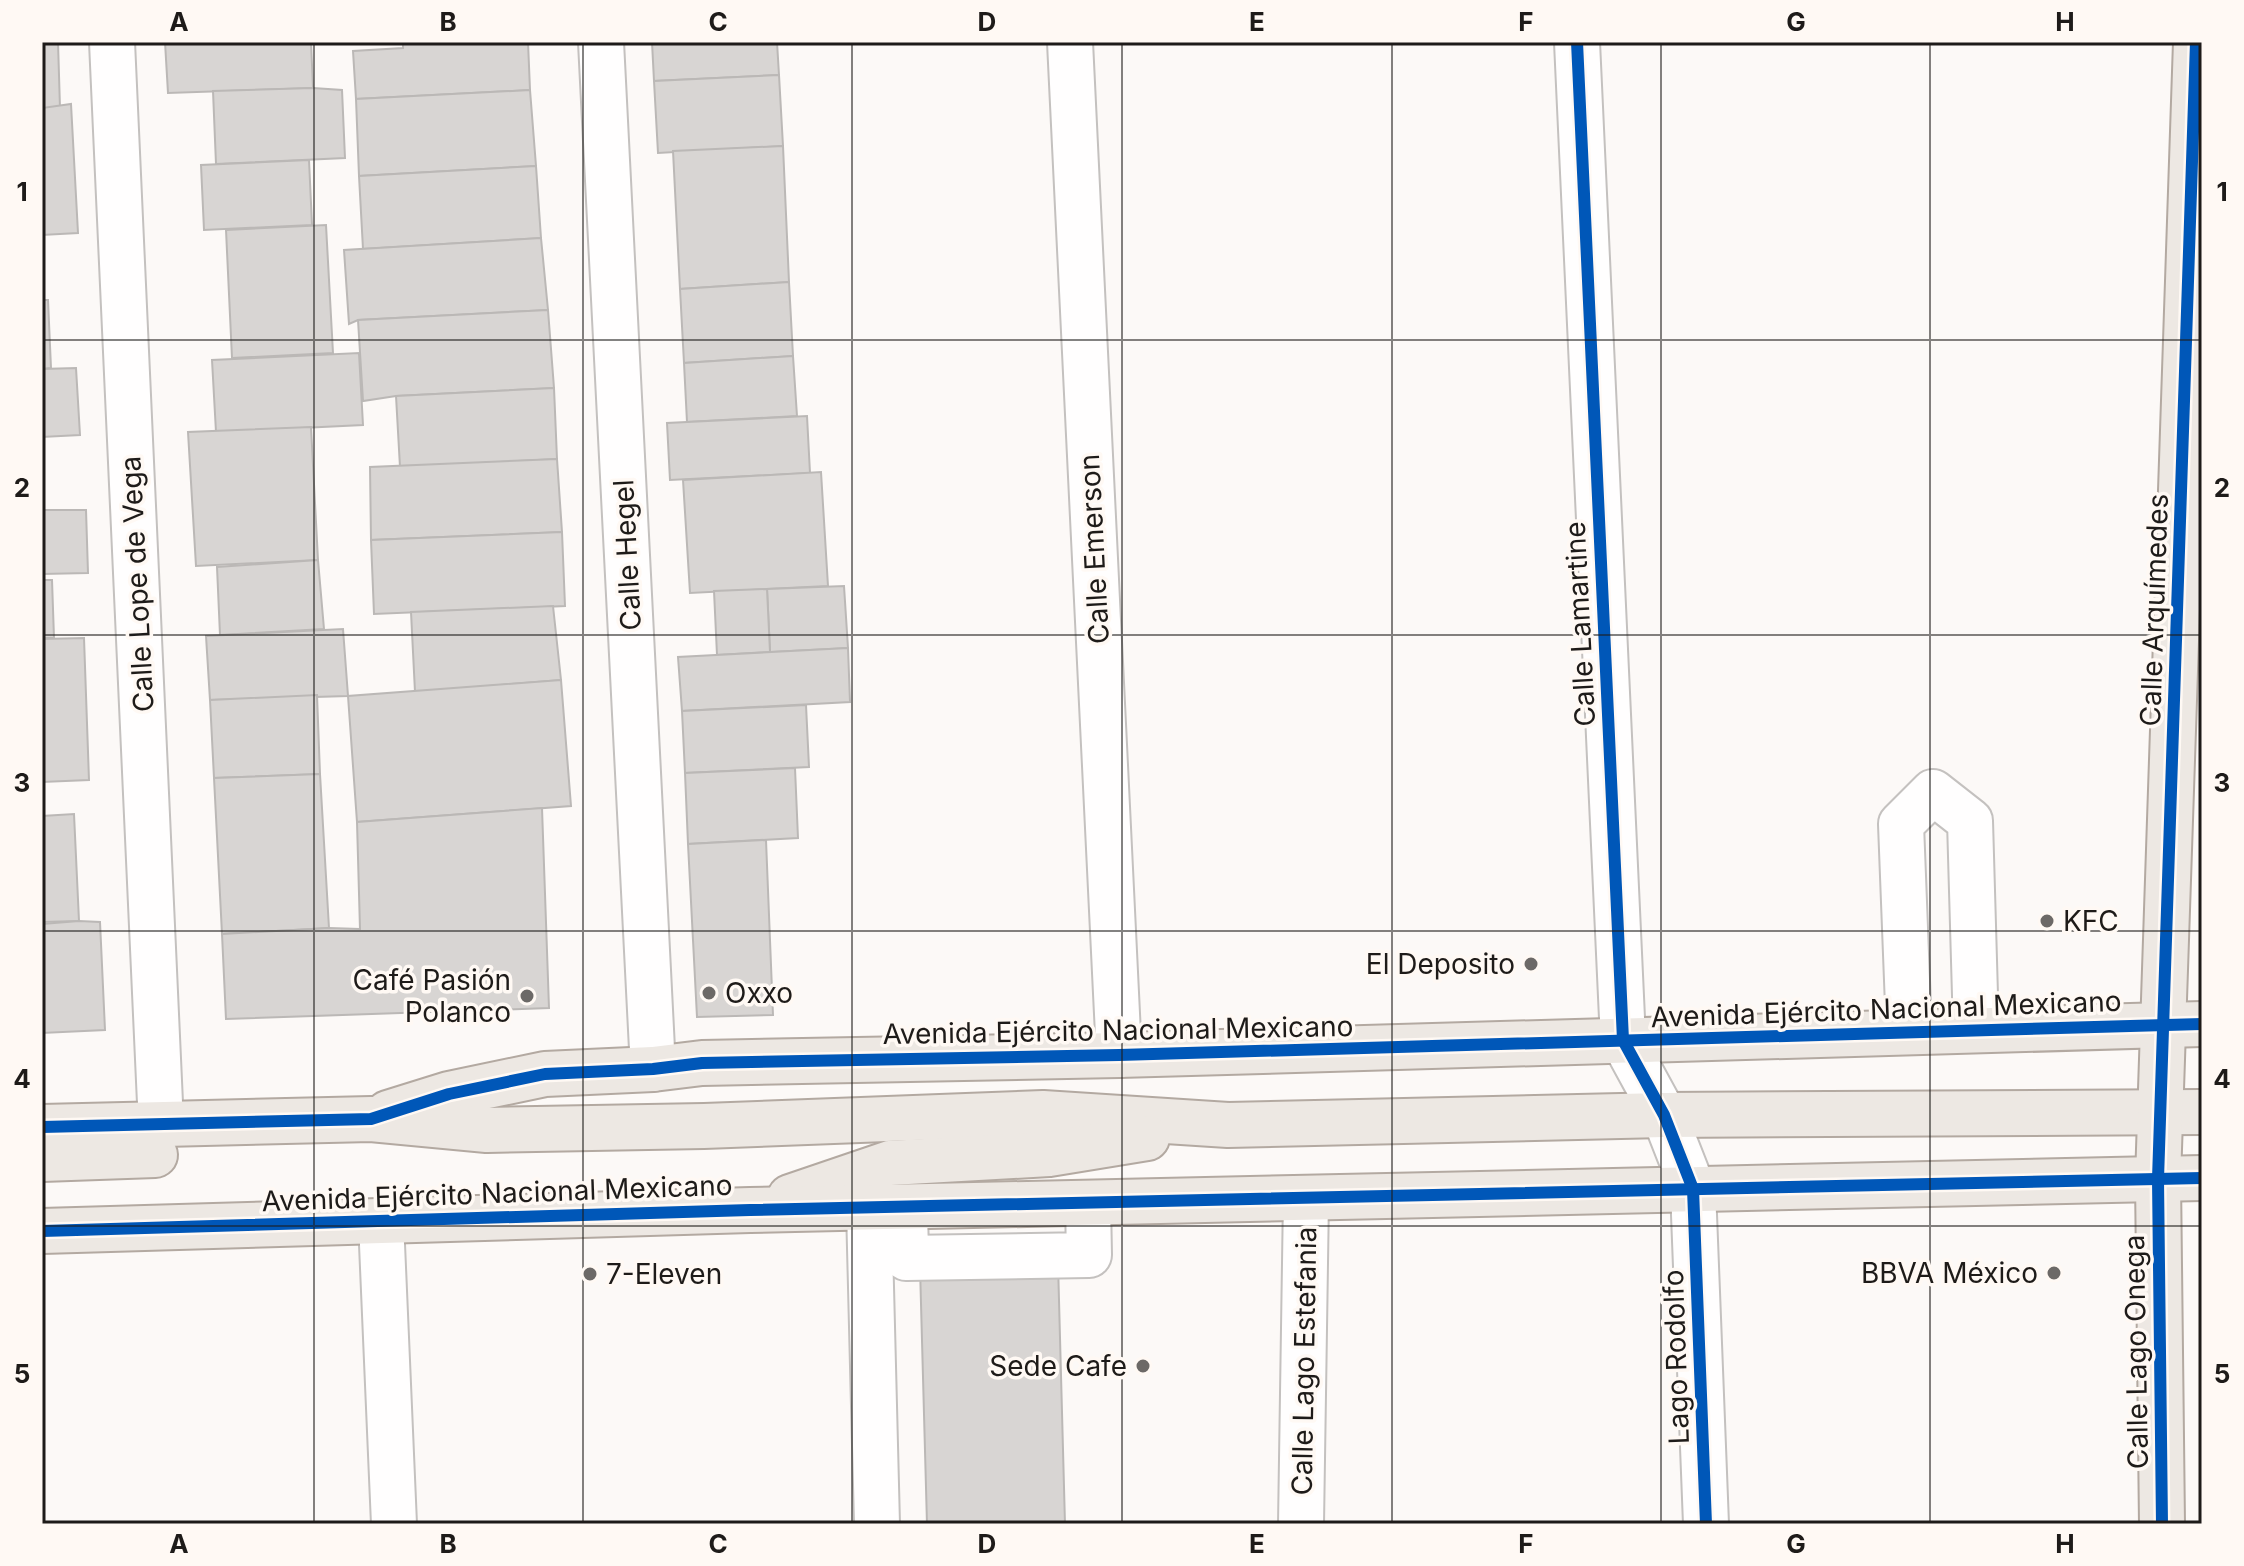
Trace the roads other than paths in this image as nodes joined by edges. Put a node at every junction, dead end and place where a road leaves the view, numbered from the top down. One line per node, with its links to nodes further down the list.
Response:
1 (112, 42): 15 (street, Calle Lope de Vega)
2 (601, 42): 11 (street, Calle Hegel)
3 (1070, 42): 10 (street, Calle Emerson)
4 (1577, 42): 9 (street, Calle Lamartine)
5 (2196, 42): 6 (main road, Calle Arquímedes)
6 (2183, 1024): 7 (main road, Avenida Ejército Nacional Mexicano); 12 (main road, Calle Arquímedes)
7 (1976, 1030): 8 (main road, Avenida Ejército Nacional Mexicano); 8 (street)
8 (1909, 1032): 9 (main road, Avenida Ejército Nacional Mexicano)
9 (1623, 1040): 10 (main road, Avenida Ejército Nacional Mexicano); 13 (street, Calle Lamartine)
10 (1119, 1055): 11 (main road, Avenida Ejército Nacional Mexicano)
11 (653, 1069): 14 (main road, Avenida Ejército Nacional Mexicano)
12 (2182, 1113): 13 (main road, Avenida Ejército Nacional Mexicano); 21 (main road, Calle Arquímedes)
13 (1664, 1115): 16 (main road, Avenida Ejército Nacional Mexicano); 22 (street, Calle Lamartine)
14 (371, 1119): 15 (main road, Avenida Ejército Nacional Mexicano); 18 (main road, Avenida Ejército Nacional Mexicano)
15 (161, 1125): 17 (main road, Avenida Ejército Nacional Mexicano)
16 (1228, 1125): 18 (main road, Avenida Ejército Nacional Mexicano); 25 (main road)
17 (42, 1127)
18 (613, 1127): 19 (main road)
19 (42, 1159)
20 (2202, 1178): 21 (main road, Avenida Ejército Nacional Mexicano)
21 (2158, 1179): 22 (main road, Avenida Ejército Nacional Mexicano); 32 (main road, Calle Lago Onega)
22 (1693, 1189): 23 (main road, Avenida Ejército Nacional Mexicano); 31 (street, Lago Rodolfo)
23 (1306, 1198): 24 (main road, Avenida Ejército Nacional Mexicano); 30 (street, Calle Lago Estefania)
24 (887, 1207): 25 (main road, Avenida Ejército Nacional Mexicano); 29 (street)
25 (750, 1210): 26 (main road, Avenida Ejército Nacional Mexicano)
26 (381, 1221): 27 (main road, Avenida Ejército Nacional Mexicano); 28 (street)
27 (42, 1231)
28 (394, 1524)
29 (877, 1524)
30 (1301, 1524)
31 (1706, 1524)
32 (2162, 1524)

